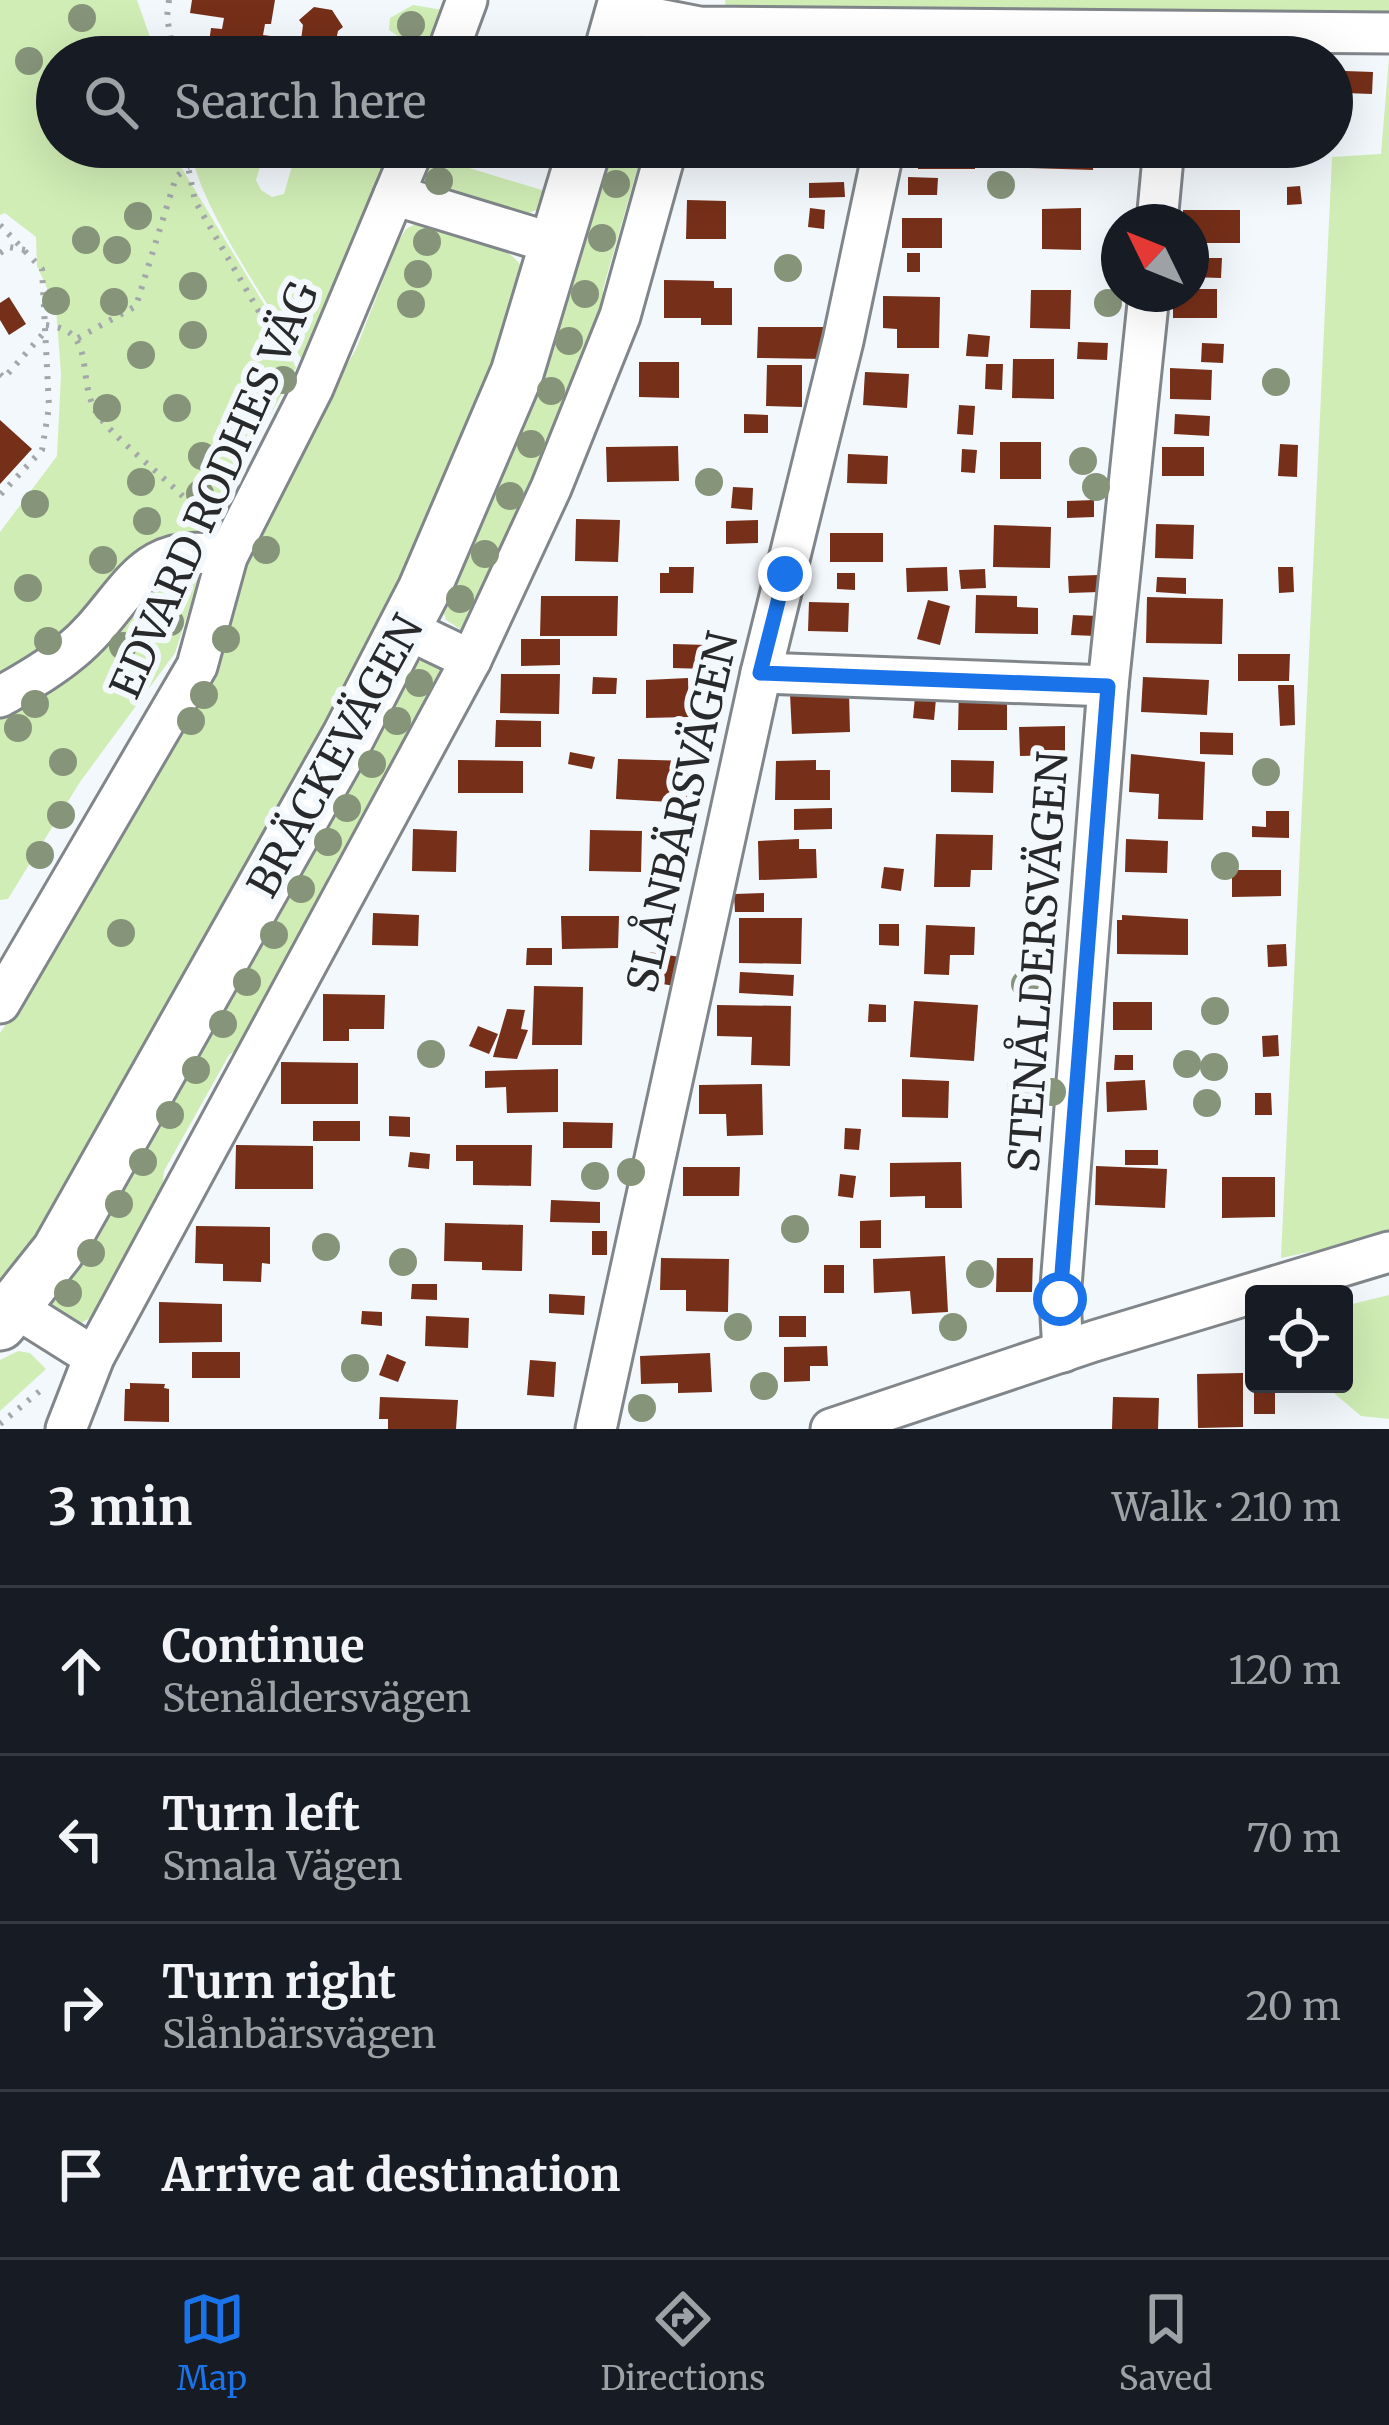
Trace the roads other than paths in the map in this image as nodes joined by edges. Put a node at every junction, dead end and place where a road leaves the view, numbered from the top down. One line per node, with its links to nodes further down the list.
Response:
1 (467, 0): 4 (street)
2 (619, 23): 5 (street)
3 (1389, 33): 6 (street)
4 (454, 36)
5 (670, 36)
6 (1330, 36)
7 (405, 168): 12 (street, EDVARD RODHES VÄG)
8 (579, 168): 14 (street, BRÄCKEVÄGEN)
9 (661, 168): 18 (street)
10 (880, 168): 19 (street, SLÅNBÄRSVÄGEN)
11 (1162, 168): 13 (street)
12 (394, 195): 14 (street); 16 (street, EDVARD RODHES VÄG)
13 (1159, 204)
14 (558, 245): 17 (street, BRÄCKEVÄGEN)
15 (1147, 312): 20 (street, STENÅLDERSVÄGEN)
16 (227, 557): 21 (street); 22 (street, EDVARD RODHES VÄG)
17 (406, 628): 18 (street); 24 (street, BRÄCKEVÄGEN)
18 (471, 660): 26 (street)
19 (760, 673): 20 (street); 28 (street, SLÅNBÄRSVÄGEN)
20 (1108, 686): 25 (street, STENÅLDERSVÄGEN)
21 (0, 697)
22 (0, 1003)
23 (1389, 1252): 25 (street)
24 (8, 1316): 26 (street)
25 (1063, 1352): 29 (street)
26 (94, 1357): 27 (street)
27 (66, 1429)
28 (596, 1429)
29 (831, 1429)

